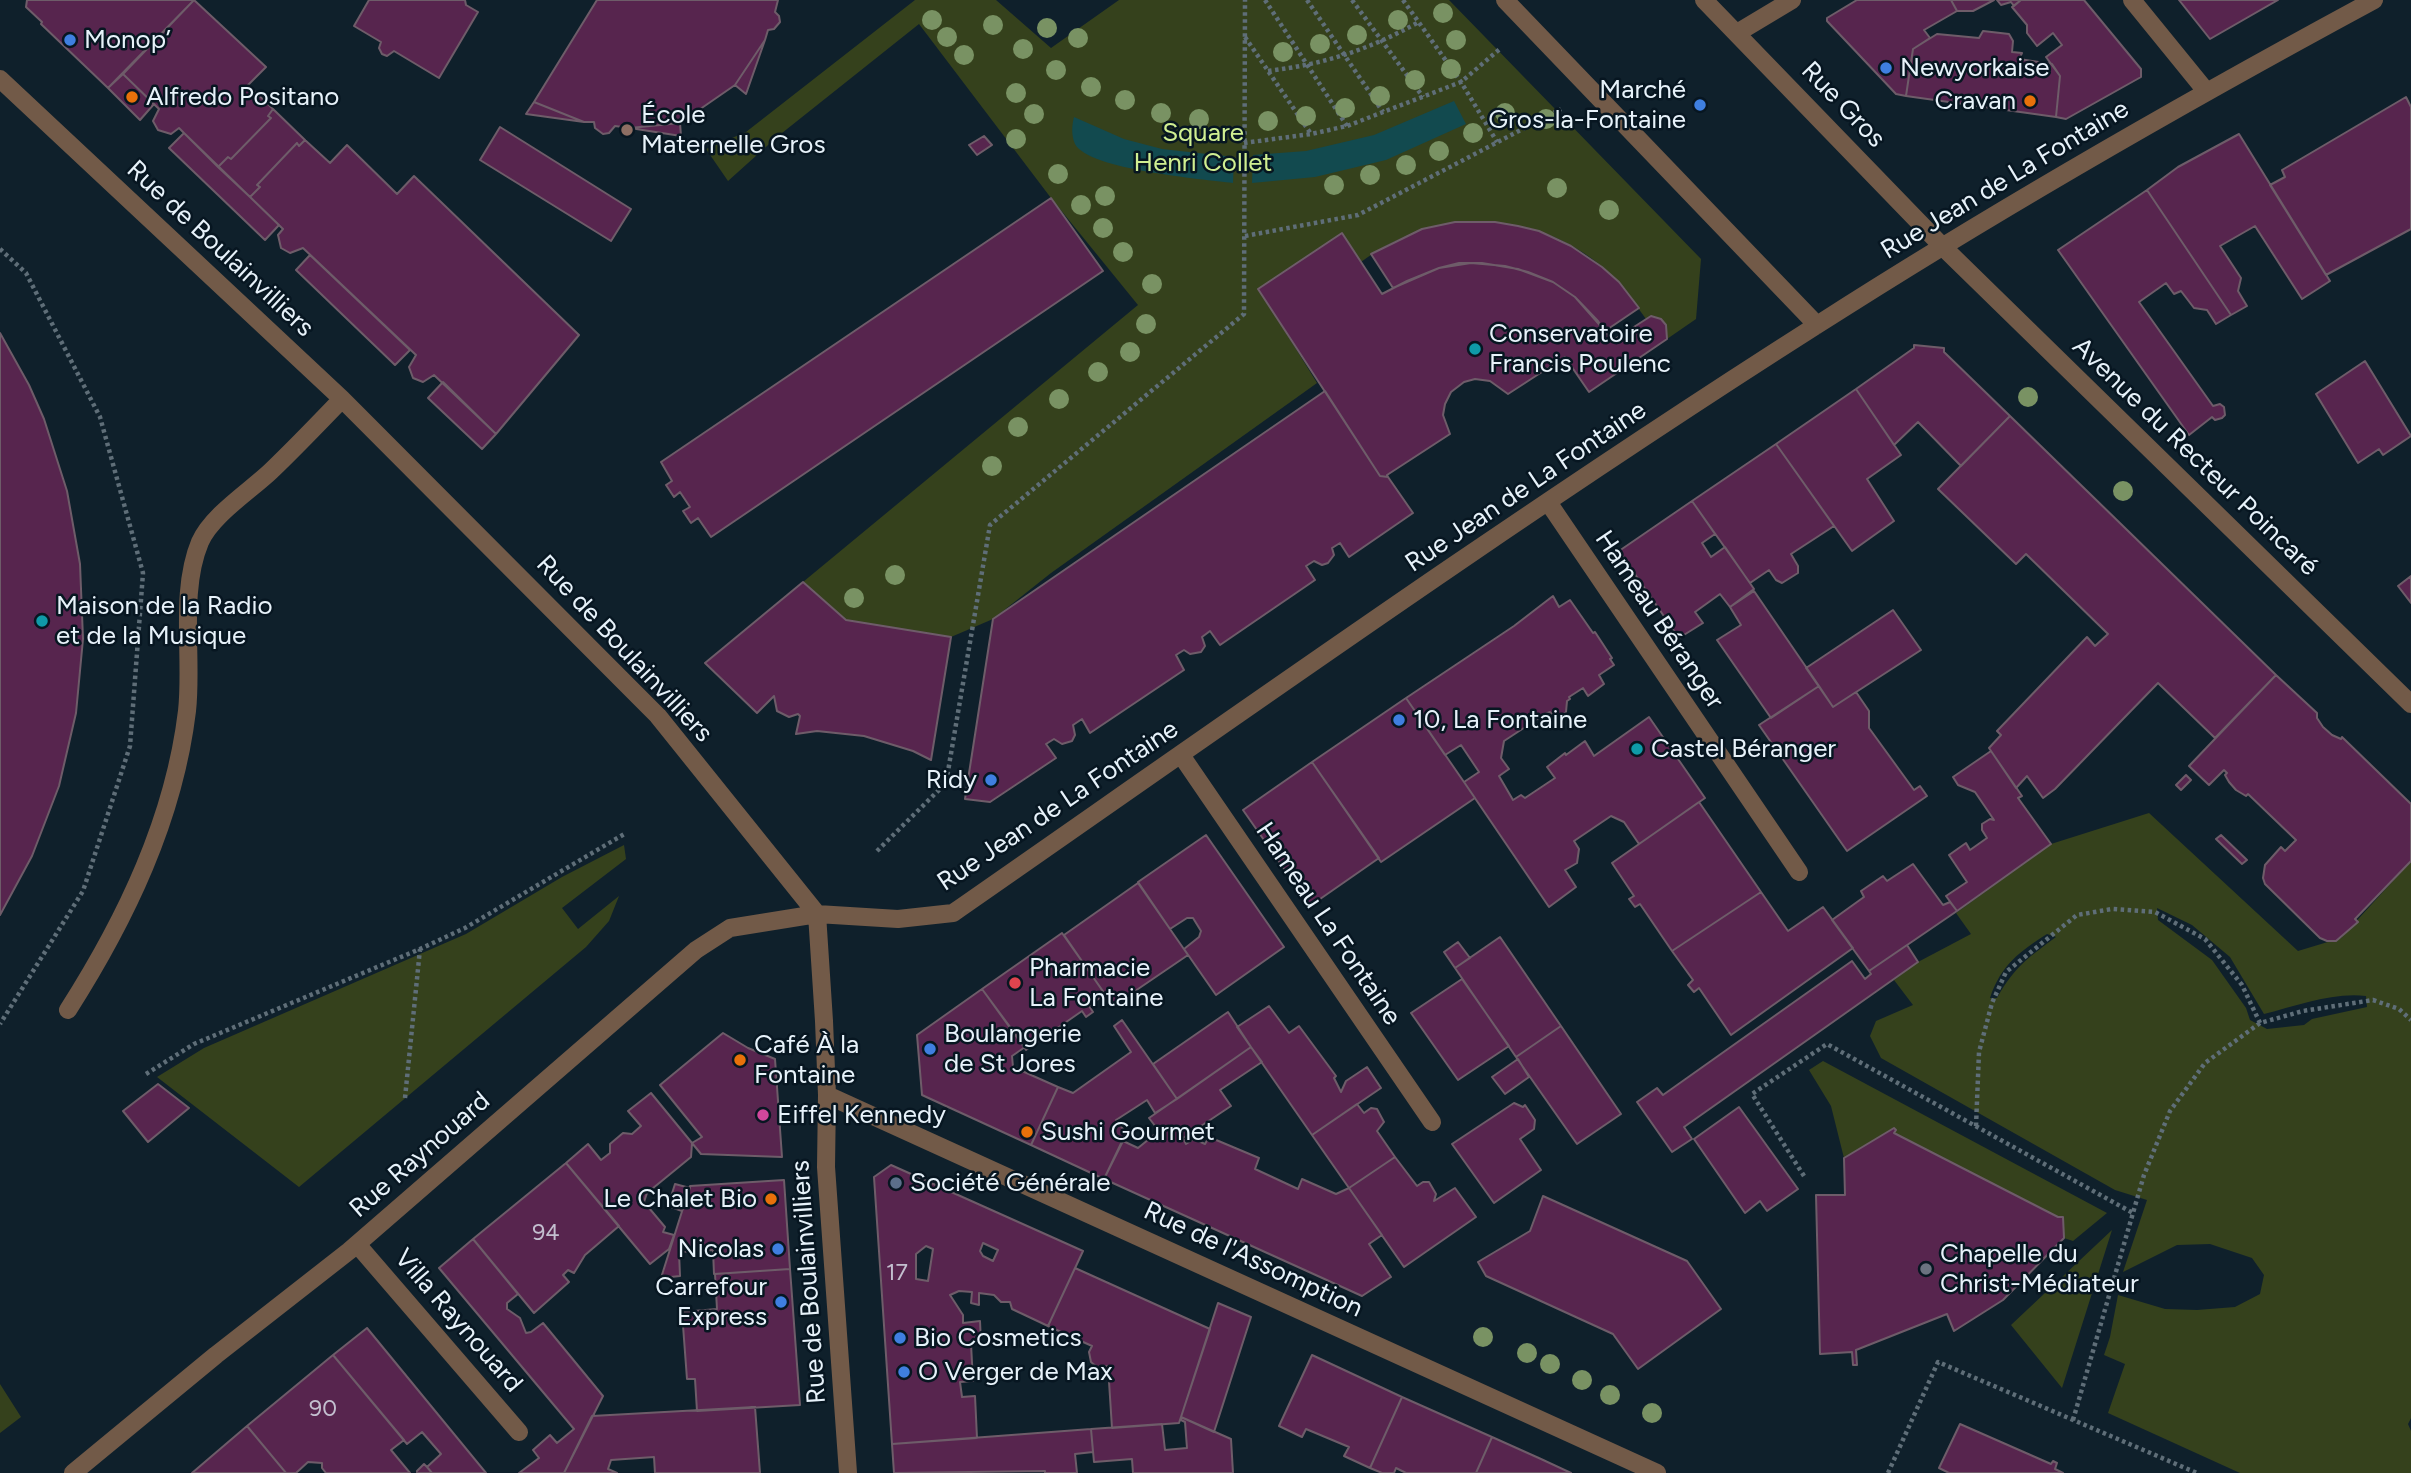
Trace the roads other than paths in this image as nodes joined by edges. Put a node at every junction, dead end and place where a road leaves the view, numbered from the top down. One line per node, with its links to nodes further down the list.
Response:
1 (1504, 0): 10 (street)
2 (1704, 0): 6 (street, Rue Gros)
3 (1792, 0): 6 (street)
4 (2132, 0): 8 (street)
5 (2374, 0): 8 (street, Rue Jean de La Fontaine)
6 (1737, 33): 9 (street, Rue Gros)
7 (0, 79): 11 (street, Rue de Boulainvilliers)
8 (2206, 91): 9 (street, Rue Jean de La Fontaine)
9 (1943, 247): 10 (street, Rue Jean de La Fontaine); 13 (street, Avenue du Recteur Poincaré)
10 (1817, 325): 12 (street, Rue Jean de La Fontaine)
11 (342, 399): 16 (street, Rue de Boulainvilliers); 17 (street)
12 (1548, 502): 14 (street, Rue Jean de La Fontaine); 15 (street, Hameau Béranger)
13 (2411, 704)
14 (1181, 755): 16 (street, Rue Jean de La Fontaine); 19 (street, Hameau La Fontaine)
15 (1799, 872)
16 (817, 914): 18 (street, Rue de Boulainvilliers); 20 (street, Rue Raynouard)
17 (68, 1010)
18 (827, 1096): 23 (street, Rue de Boulainvilliers); 24 (street, Rue de l'Assomption)
19 (1432, 1122)
20 (357, 1244): 21 (street, Villa Raynouard); 22 (street, Rue Raynouard)
21 (519, 1432)
22 (73, 1473)
23 (848, 1473)
24 (1657, 1473)

